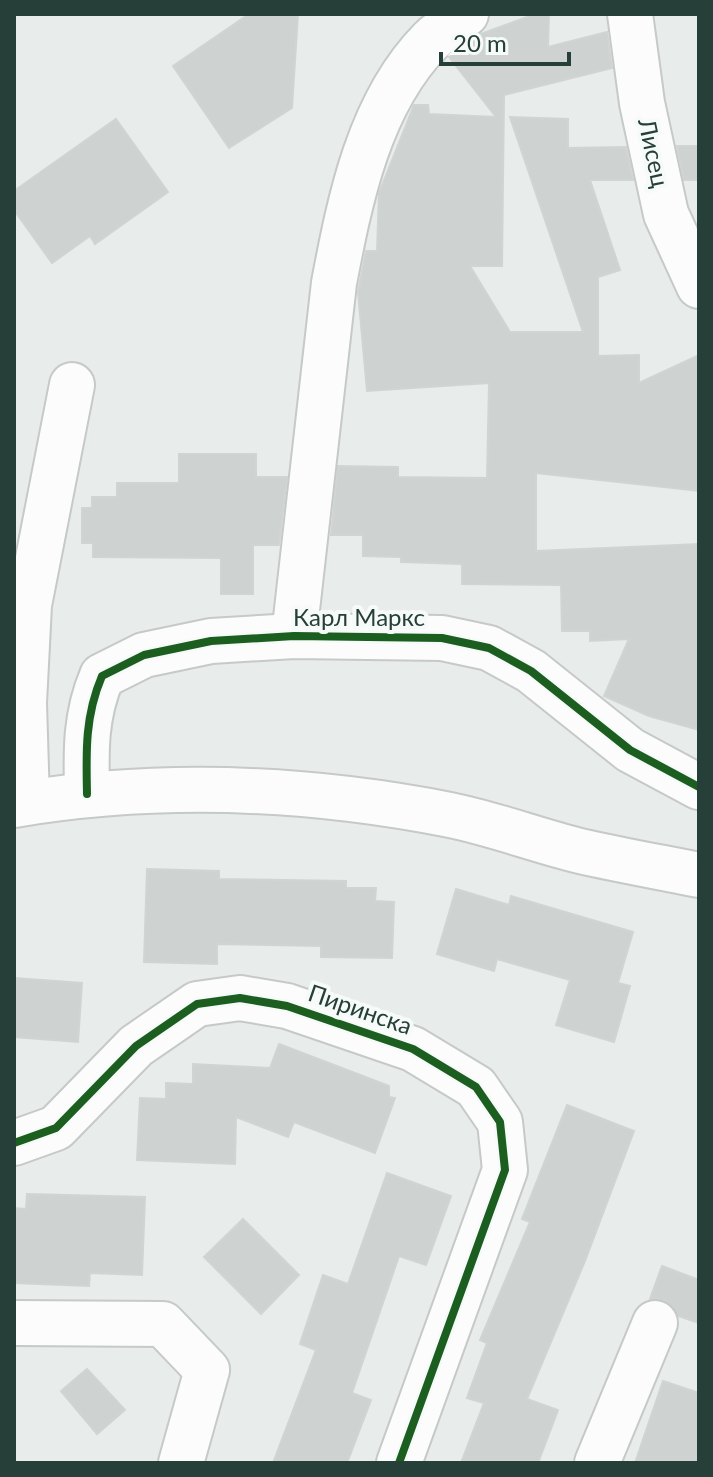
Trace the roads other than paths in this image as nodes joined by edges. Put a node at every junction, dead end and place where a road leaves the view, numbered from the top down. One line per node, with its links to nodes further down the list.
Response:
1 (466, 14): 5 (street, Карл Маркс)
2 (630, 14): 3 (street, Лисец)
3 (699, 286)
4 (72, 385): 8 (street)
5 (294, 636): 6 (street, Карл Маркс); 7 (street, Карл Маркс)
6 (699, 787)
7 (87, 794): 8 (street); 9 (street)
8 (21, 804)
9 (699, 875)
10 (14, 1143): 14 (street, Пиринска)
11 (14, 1323): 13 (street)
12 (655, 1323): 15 (street)
13 (181, 1463)
14 (399, 1463)
15 (597, 1463)

